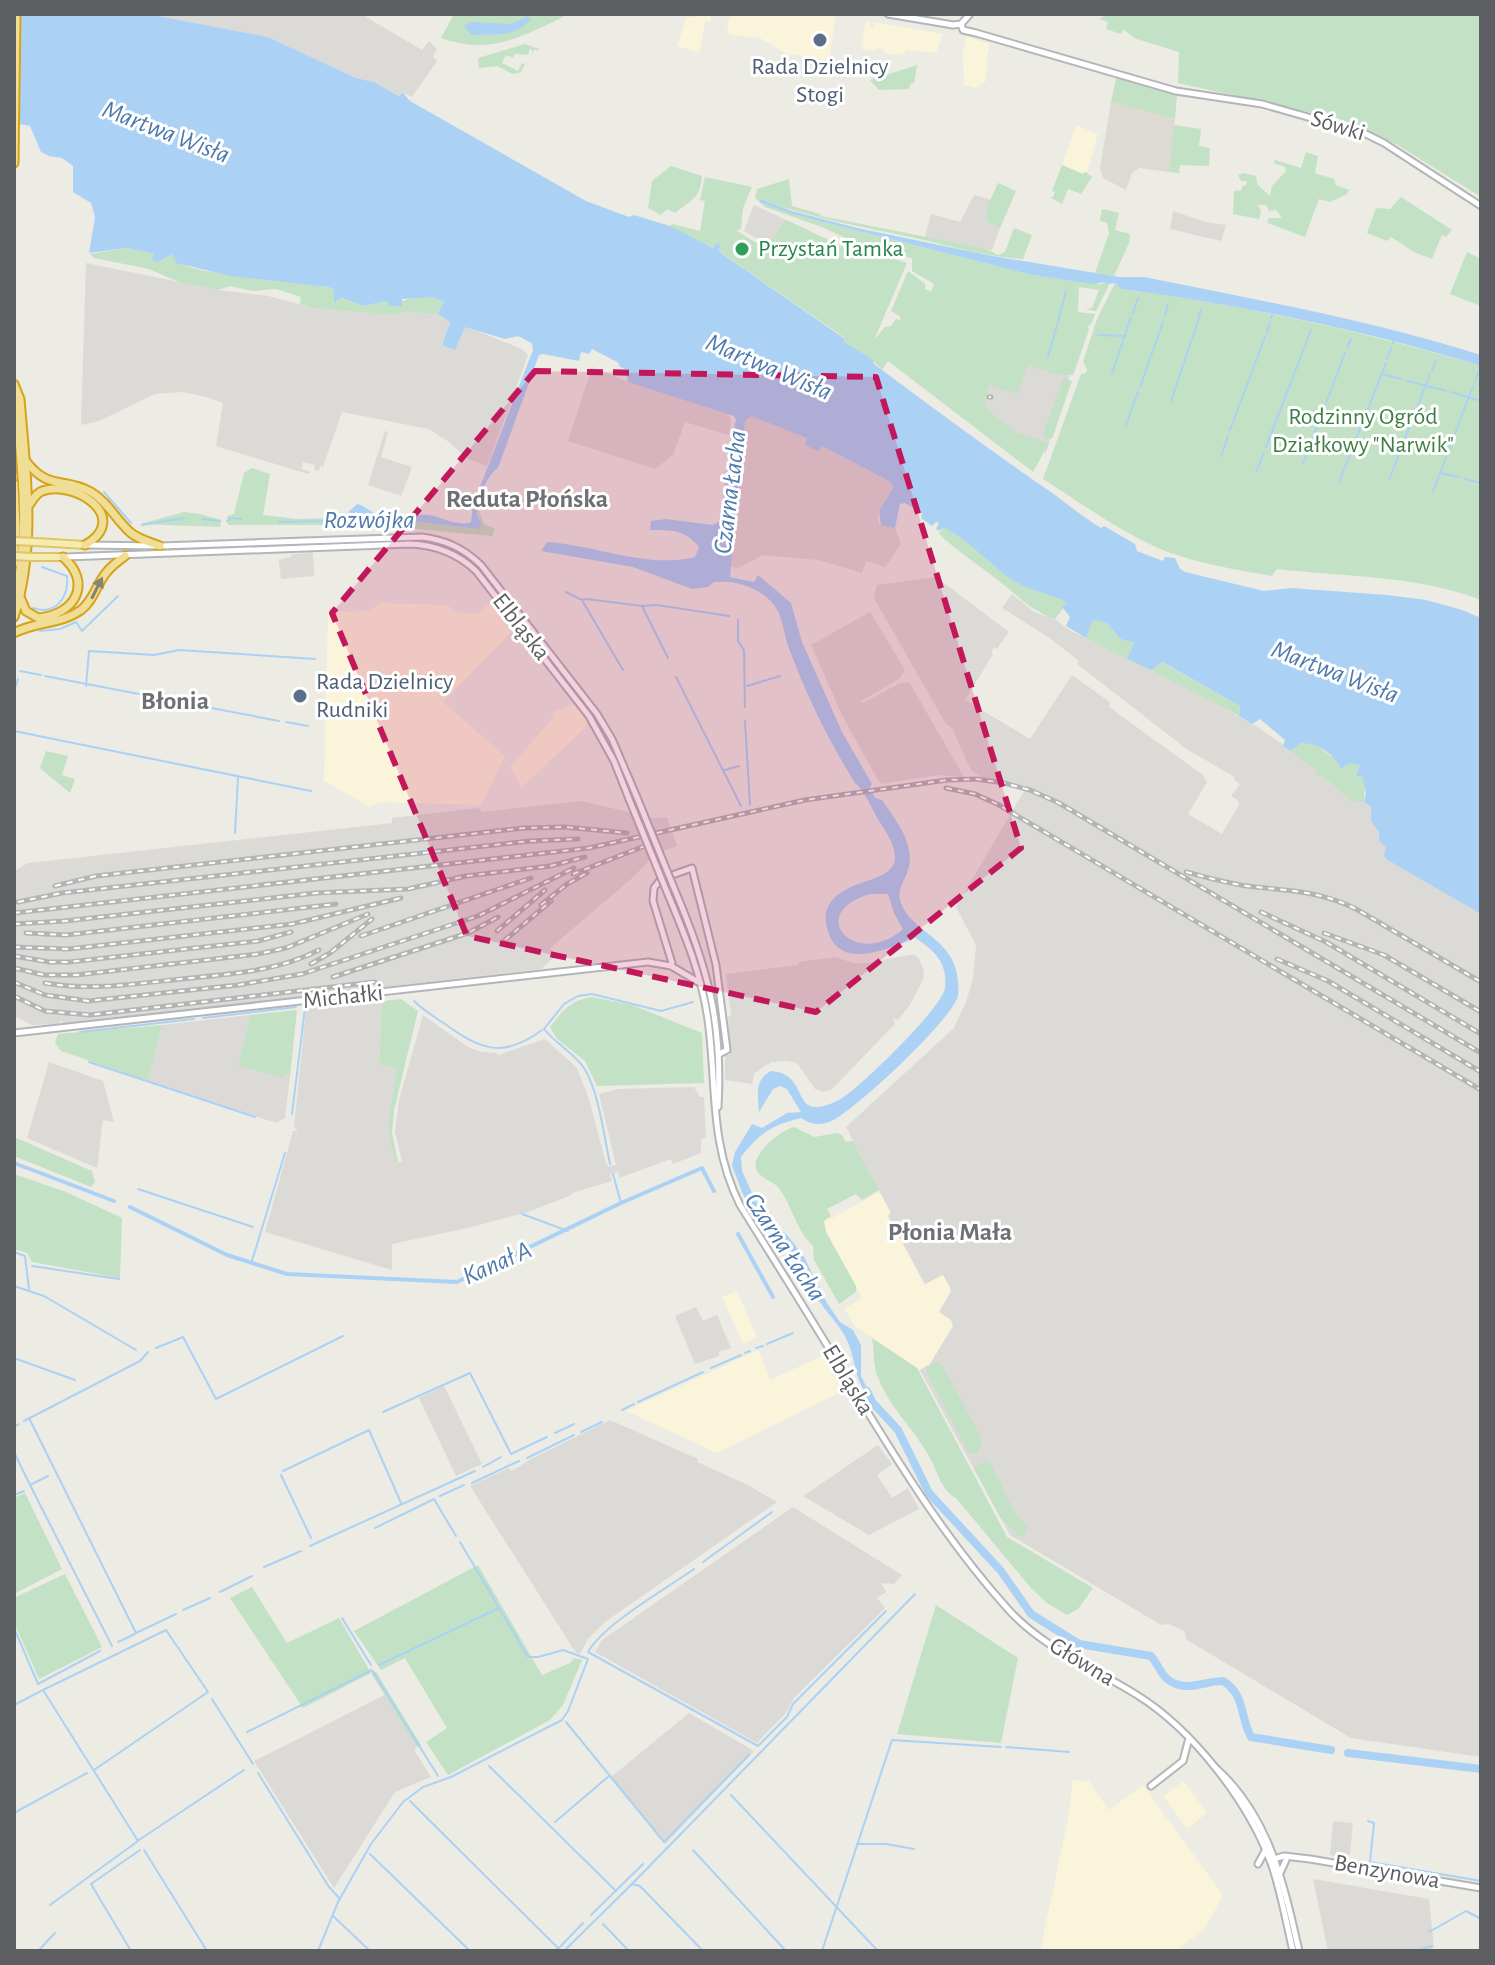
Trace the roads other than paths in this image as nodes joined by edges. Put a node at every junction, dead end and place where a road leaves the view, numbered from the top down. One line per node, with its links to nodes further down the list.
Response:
1 (16, 14): 5 (highway)
2 (888, 14): 4 (main road, Sówki)
3 (970, 14): 4 (main road)
4 (961, 24): 6 (main road, Sówki)
5 (14, 163)
6 (1481, 206)
7 (14, 383): 8 (highway); 18 (highway)
8 (25, 460): 10 (highway); 13 (highway)
9 (14, 484): 17 (highway)
10 (29, 505): 12 (highway); 18 (highway)
11 (14, 541): 12 (main road, Elbląska, bridge)
12 (85, 545): 13 (main road, Elbląska)
13 (160, 546): 21 (main road, Elbląska, bridge)
14 (14, 556): 16 (main road, Elbląska, bridge)
15 (125, 556): 16 (main road, Elbląska); 20 (highway, one-way to 15); 21 (main road, Elbląska, bridge)
16 (63, 557): 18 (highway)
17 (14, 563)
18 (17, 599): 19 (highway)
19 (14, 617)
20 (14, 633)
21 (671, 890): 23 (main road, Elbląska); 25 (main road, Elbląska)
22 (671, 966): 24 (main road); 26 (main road); 28 (main road, Michałki)
23 (697, 968): 26 (main road); 27 (main road, Elbląska)
24 (718, 972): 25 (main road); 29 (main road)
25 (706, 973): 29 (main road, Elbląska)
26 (687, 976): 27 (main road)
27 (701, 984): 30 (main road, Elbląska)
28 (14, 1033)
29 (719, 1054): 30 (main road, Elbląska)
30 (717, 1120): 31 (main road, Elbląska)
31 (960, 1548): 32 (main road, Główna)
32 (1189, 1737): 33 (main road, Główna); 34 (main road)
33 (1213, 1765): 35 (main road, Główna); 38 (main road, Główna)
34 (1151, 1786)
35 (1265, 1850): 38 (main road, Główna); 39 (main road)
36 (1293, 1857): 37 (main road); 38 (main road, Benzynowa); 41 (main road, Benzynowa)
37 (1286, 1860): 38 (main road); 40 (main road)
38 (1273, 1862): 40 (main road, Główna); 42 (main road, Główna)
39 (1258, 1864)
40 (1280, 1874): 42 (main road, Główna)
41 (1481, 1888)
42 (1296, 1951)

